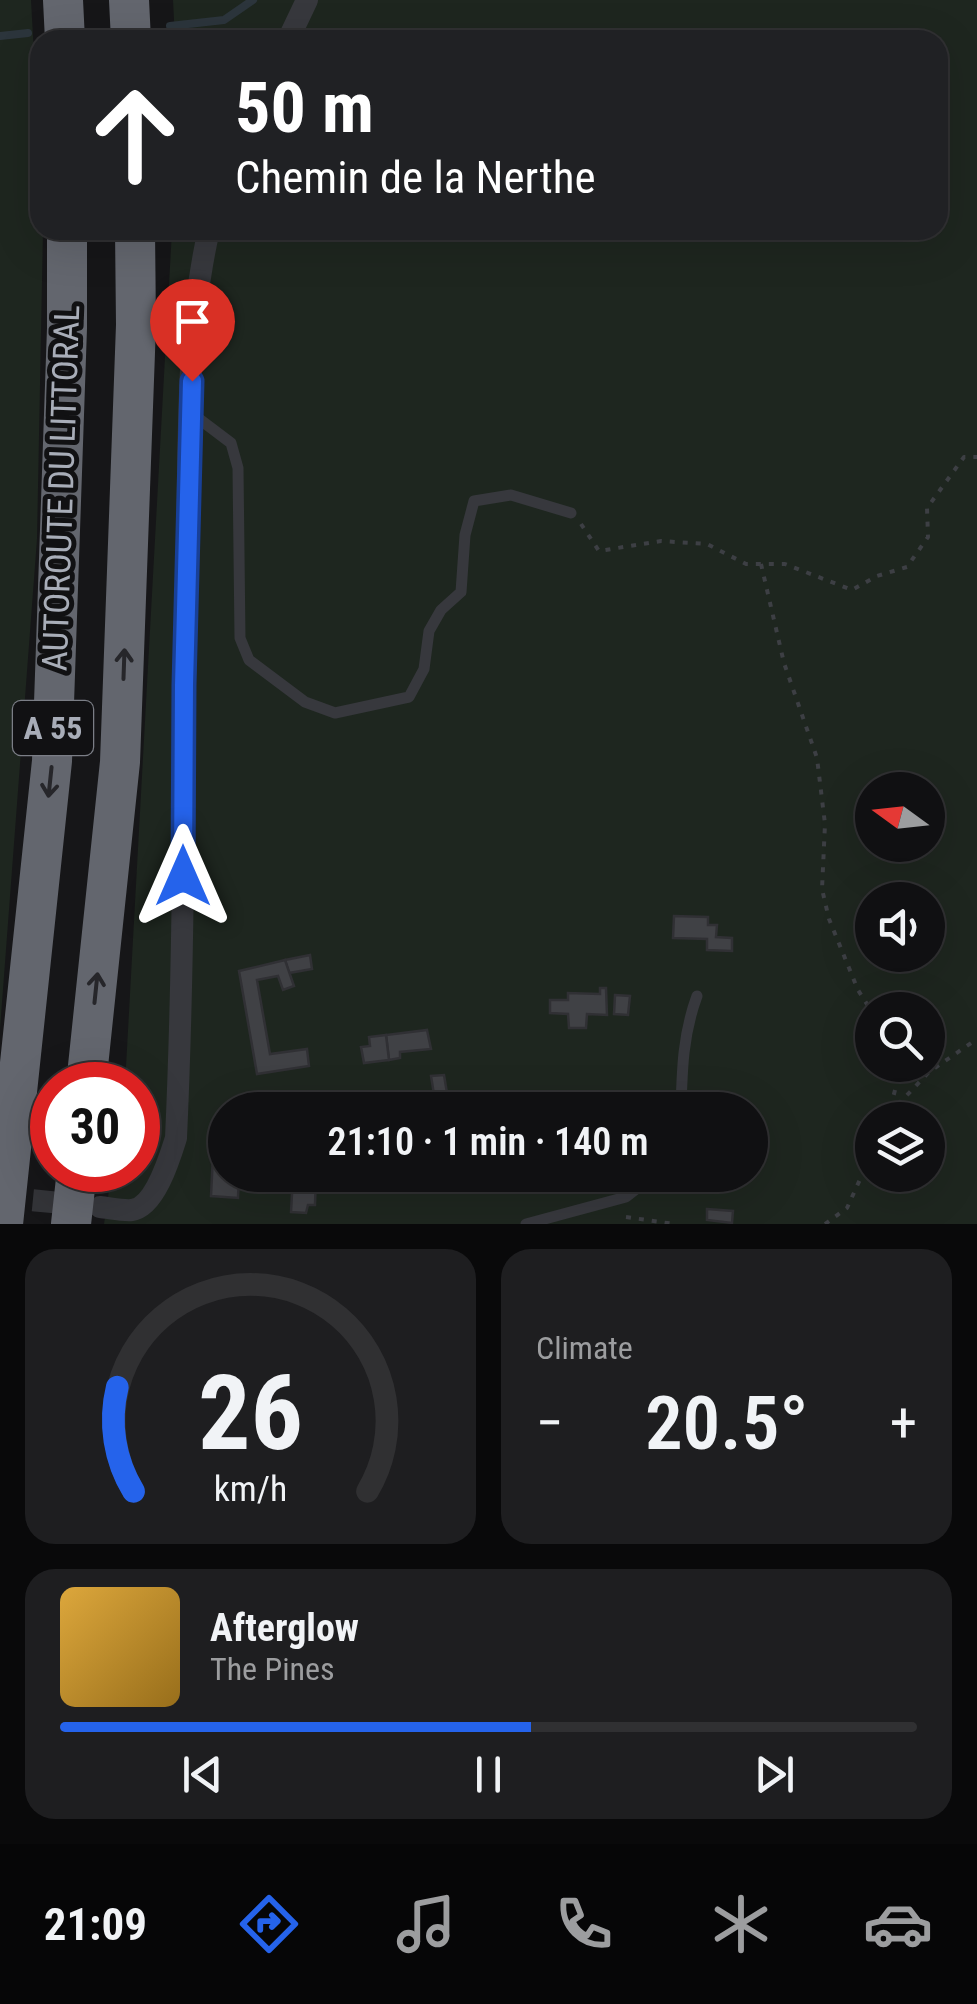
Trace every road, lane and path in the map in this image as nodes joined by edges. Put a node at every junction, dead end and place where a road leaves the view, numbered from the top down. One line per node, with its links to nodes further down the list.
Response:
1 (63, 0): 4 (highway)
2 (129, 0): 5 (highway)
3 (307, 0): 6 (street)
4 (64, 30)
5 (130, 30)
6 (293, 30)
7 (67, 240): 25 (highway, AUTOROUTE DU LITTORAL / A 55, one-way to 25)
8 (135, 240): 17 (highway, AUTOROUTE DU LITTORAL / A 55, one-way to 8)
9 (208, 240): 10 (street)
10 (190, 412): 12 (lane); 24 (street)
11 (977, 457): 13 (path)
12 (571, 513): 13 (path)
13 (760, 564): 14 (path)
14 (859, 992)
15 (698, 996): 18 (lane)
16 (977, 1039): 19 (path)
17 (88, 1062)
18 (681, 1092)
19 (902, 1102)
20 (855, 1191): 28 (path)
21 (633, 1192): 22 (lane)
22 (587, 1208): 26 (lane); 27 (path)
23 (86, 1215): 24 (street)
24 (134, 1217)
25 (4, 1224)
26 (526, 1224)
27 (674, 1224)
28 (825, 1224)

